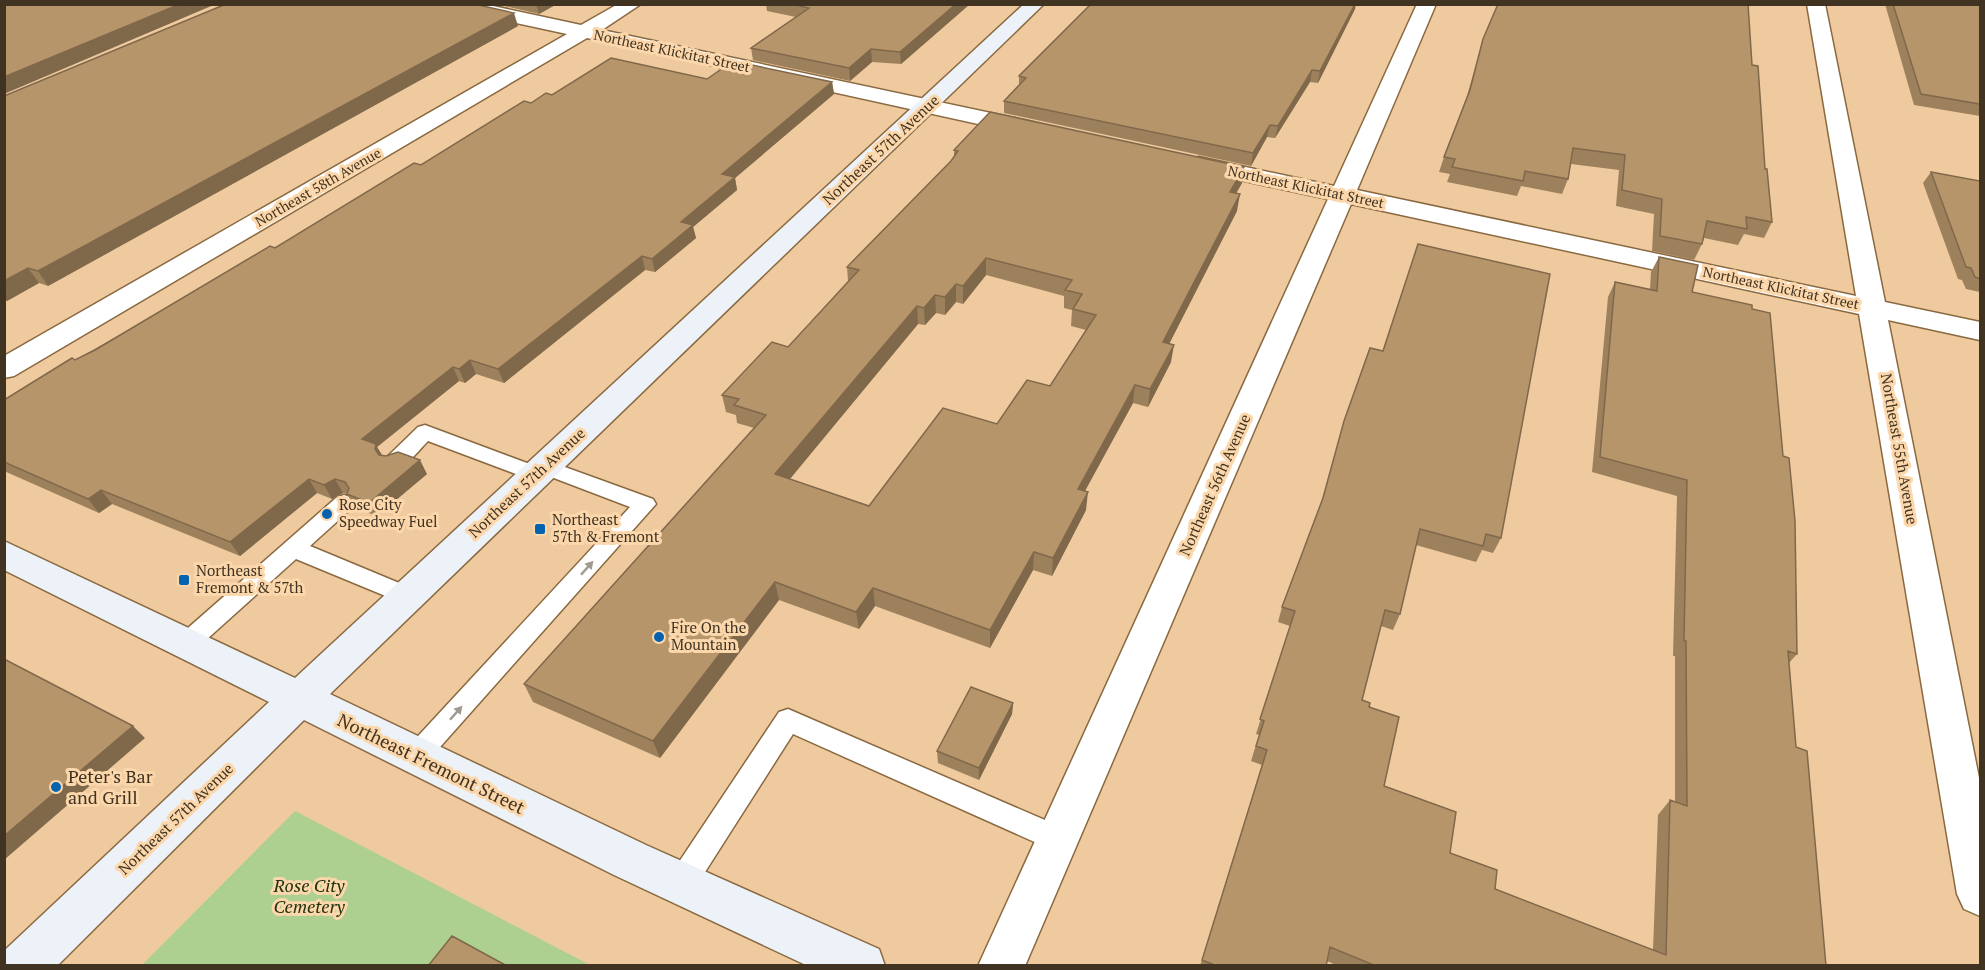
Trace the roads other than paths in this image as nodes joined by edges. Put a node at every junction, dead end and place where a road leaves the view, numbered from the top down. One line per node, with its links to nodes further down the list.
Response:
1 (456, 4): 6 (street, Northeast Klickitat Street)
2 (632, 4): 6 (street, Northeast 58th Avenue)
3 (1035, 4): 7 (main road, Northeast 57th Avenue)
4 (1427, 4): 10 (street, Northeast 56th Avenue)
5 (1816, 4): 11 (street, Northeast 55th Avenue)
6 (585, 32): 7 (street, Northeast Klickitat Street); 13 (street, Northeast 58th Avenue)
7 (927, 107): 8 (street, Northeast Klickitat Street); 15 (main road, Northeast 57th Avenue)
8 (1054, 134)
9 (1180, 160): 10 (street, Northeast Klickitat Street)
10 (1344, 194): 11 (street, Northeast Klickitat Street); 23 (street, Northeast 56th Avenue)
11 (1872, 307): 12 (street, Northeast Klickitat Street); 25 (street, Northeast 55th Avenue)
12 (1980, 331)
13 (4, 369)
14 (394, 462): 15 (lane)
15 (540, 471): 19 (main road, Northeast 57th Avenue); 22 (lane, one-way to 15)
16 (344, 503): 17 (lane)
17 (293, 548): 19 (lane); 20 (lane)
18 (4, 554): 20 (main road, Northeast Fremont Street)
19 (408, 596): 21 (main road, Northeast 57th Avenue)
20 (188, 642): 21 (main road, Northeast Fremont Street)
21 (299, 700): 22 (main road, Northeast Fremont Street); 26 (main road, Northeast 57th Avenue)
22 (416, 756): 24 (main road, Northeast Fremont Street)
23 (1058, 838): 24 (lane); 28 (street, Northeast 56th Avenue)
24 (681, 885): 27 (main road, Northeast Fremont Street)
25 (1980, 894)
26 (23, 966)
27 (862, 966)
28 (1001, 966)

